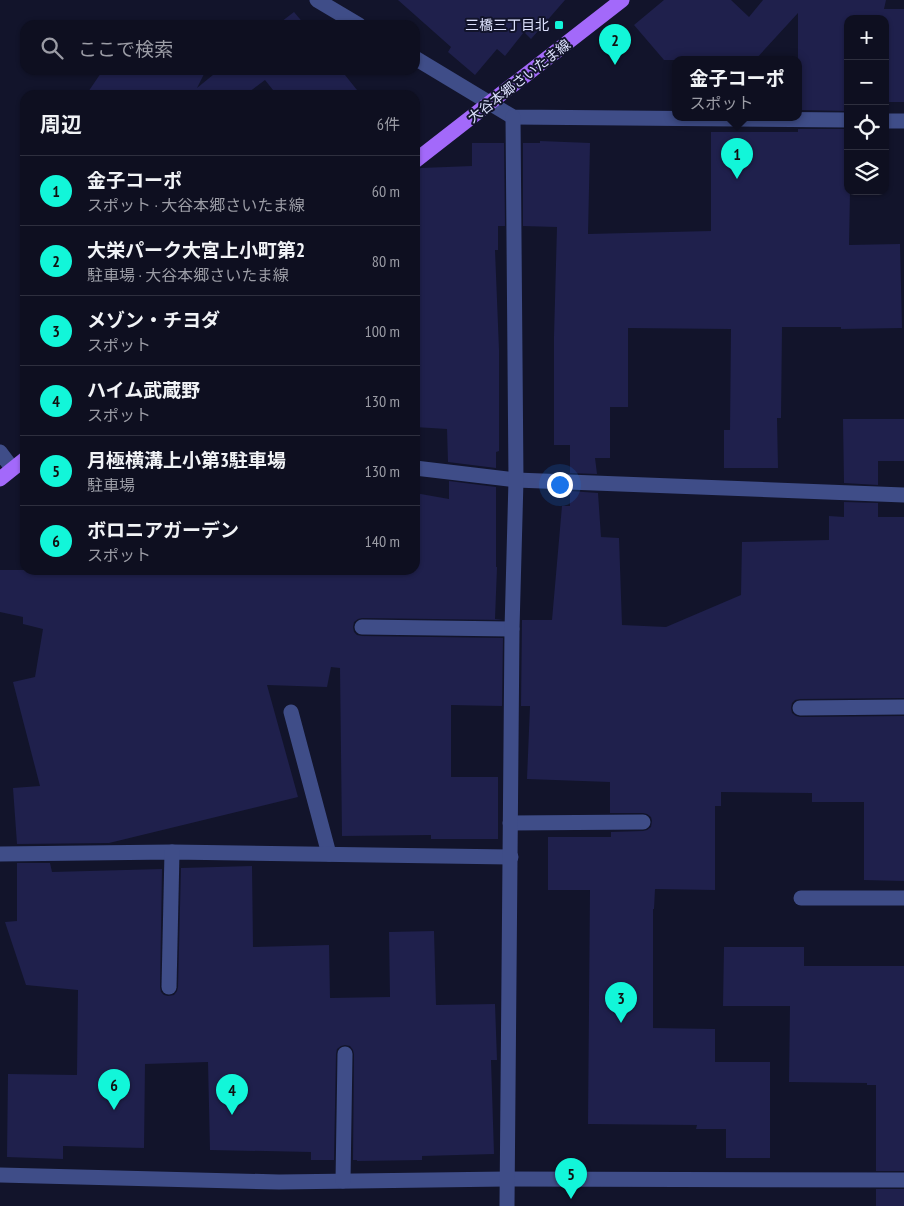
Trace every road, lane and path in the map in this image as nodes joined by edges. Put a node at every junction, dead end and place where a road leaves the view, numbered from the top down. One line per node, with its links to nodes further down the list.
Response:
1 (318, 0): 3 (street)
2 (622, 0): 5 (main road, 大谷本郷さいたま線)
3 (351, 20)
4 (420, 61): 5 (street)
5 (490, 103): 6 (street); 12 (main road, 大谷本郷さいたま線)
6 (513, 117): 7 (street); 18 (street)
7 (672, 118)
8 (802, 120): 9 (street)
9 (844, 120)
10 (889, 121): 11 (street)
11 (904, 121)
12 (420, 157)
13 (0, 452): 15 (street)
14 (20, 462): 15 (main road)
15 (12, 468): 17 (main road)
16 (420, 469): 18 (street)
17 (0, 479)
18 (516, 480): 19 (street); 21 (street)
19 (904, 496)
20 (362, 627): 21 (street)
21 (512, 629): 26 (street)
22 (904, 706): 23 (street)
23 (800, 708)
24 (291, 712): 29 (street)
25 (643, 822): 26 (street)
26 (510, 823): 30 (street)
27 (172, 852): 28 (street); 29 (street); 33 (street)
28 (0, 854)
29 (329, 854): 30 (street)
30 (511, 857): 36 (street)
31 (801, 898): 32 (street)
32 (904, 898)
33 (169, 987)
34 (345, 1054): 38 (street)
35 (0, 1175): 38 (street)
36 (507, 1180): 37 (street); 38 (street); 39 (street)
37 (904, 1180)
38 (343, 1181)
39 (507, 1206)

